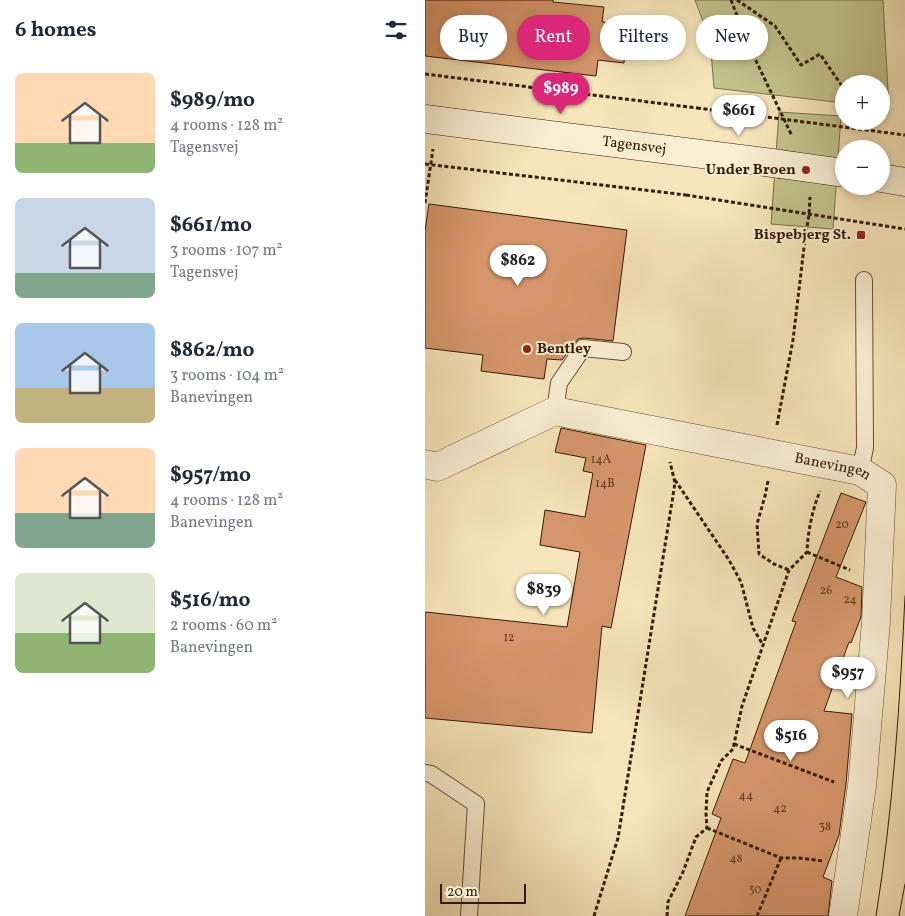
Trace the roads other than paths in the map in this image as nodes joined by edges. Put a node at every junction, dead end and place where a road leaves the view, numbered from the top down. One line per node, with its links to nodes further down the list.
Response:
1 (430, 120): 2 (street, Tagensvej, bridge)
2 (835, 172)
3 (890, 180): 4 (street)
4 (905, 182)
5 (863, 280): 9 (lane)
6 (623, 352): 7 (lane)
7 (555, 411): 8 (street); 9 (street, Banevingen)
8 (425, 464)
9 (860, 471): 12 (street, Banevingen)
10 (425, 773): 11 (lane)
11 (469, 916)
12 (843, 916)

